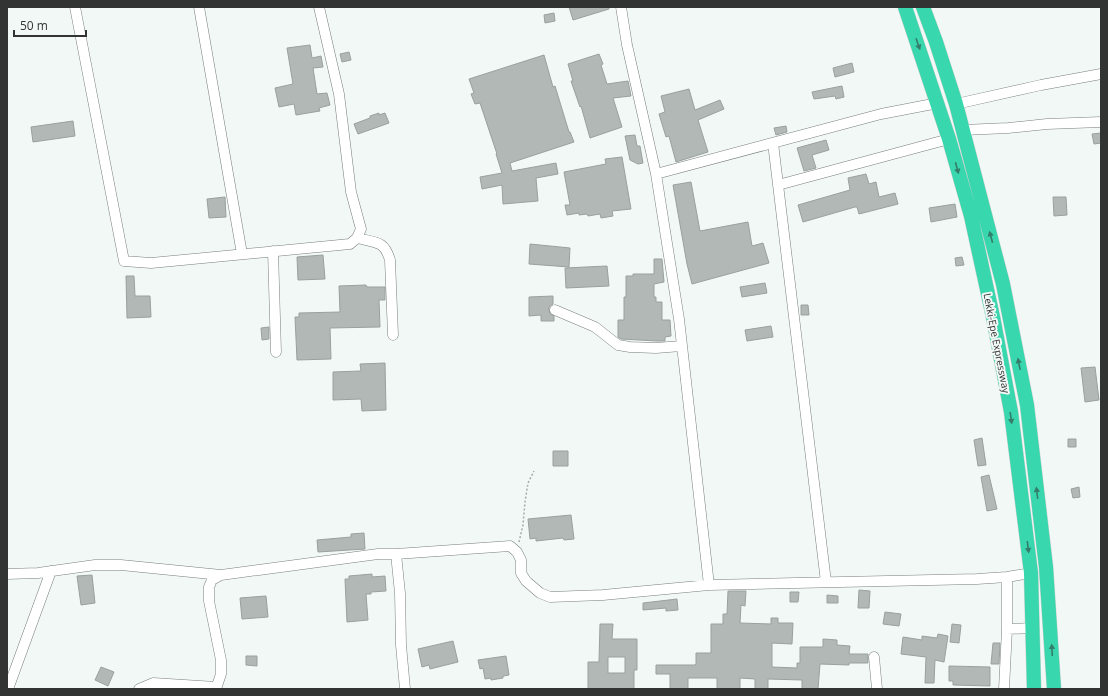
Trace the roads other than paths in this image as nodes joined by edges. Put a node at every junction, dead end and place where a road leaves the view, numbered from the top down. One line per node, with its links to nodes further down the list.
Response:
1 (75, 7): 18 (street)
2 (199, 7): 18 (street)
3 (319, 7): 16 (street)
4 (621, 7): 14 (street)
5 (905, 7): 8 (highway, Lekki-Epe Expressway, one-way to 8)
6 (923, 7): 9 (highway, Lekki-Epe Expressway)
7 (1101, 74): 9 (street)
8 (938, 103): 12 (highway, Lekki-Epe Expressway); 13 (street)
9 (956, 104): 11 (highway, Lekki-Epe Expressway)
10 (1101, 122): 11 (street)
11 (963, 130): 41 (highway, Lekki-Epe Expressway, one-way to 11)
12 (949, 139): 15 (street); 25 (highway, Lekki-Epe Expressway, one-way to 25)
13 (773, 143): 14 (street); 15 (street)
14 (656, 174): 21 (street)
15 (778, 185): 29 (street)
16 (357, 238): 17 (street); 20 (street)
17 (273, 252): 18 (street); 22 (street)
18 (242, 254)
19 (555, 310): 21 (street)
20 (393, 335)
21 (681, 346): 30 (street)
22 (276, 352)
23 (396, 554): 27 (street); 30 (street); 37 (street)
24 (51, 571): 26 (street); 27 (street); 35 (street)
25 (1031, 573): 28 (street); 31 (highway, Lekki-Epe Expressway)
26 (7, 574)
27 (221, 575): 34 (street)
28 (1007, 577): 29 (street); 32 (street)
29 (826, 582): 30 (street)
30 (709, 585)
31 (1032, 628): 32 (street); 40 (highway, Lekki-Epe Expressway)
32 (1007, 629): 39 (street)
33 (874, 657): 38 (street)
34 (216, 688): 36 (street)
35 (8, 689)
36 (139, 689)
37 (405, 689)
38 (877, 689)
39 (1004, 689)
40 (1034, 689)
41 (1054, 689)

